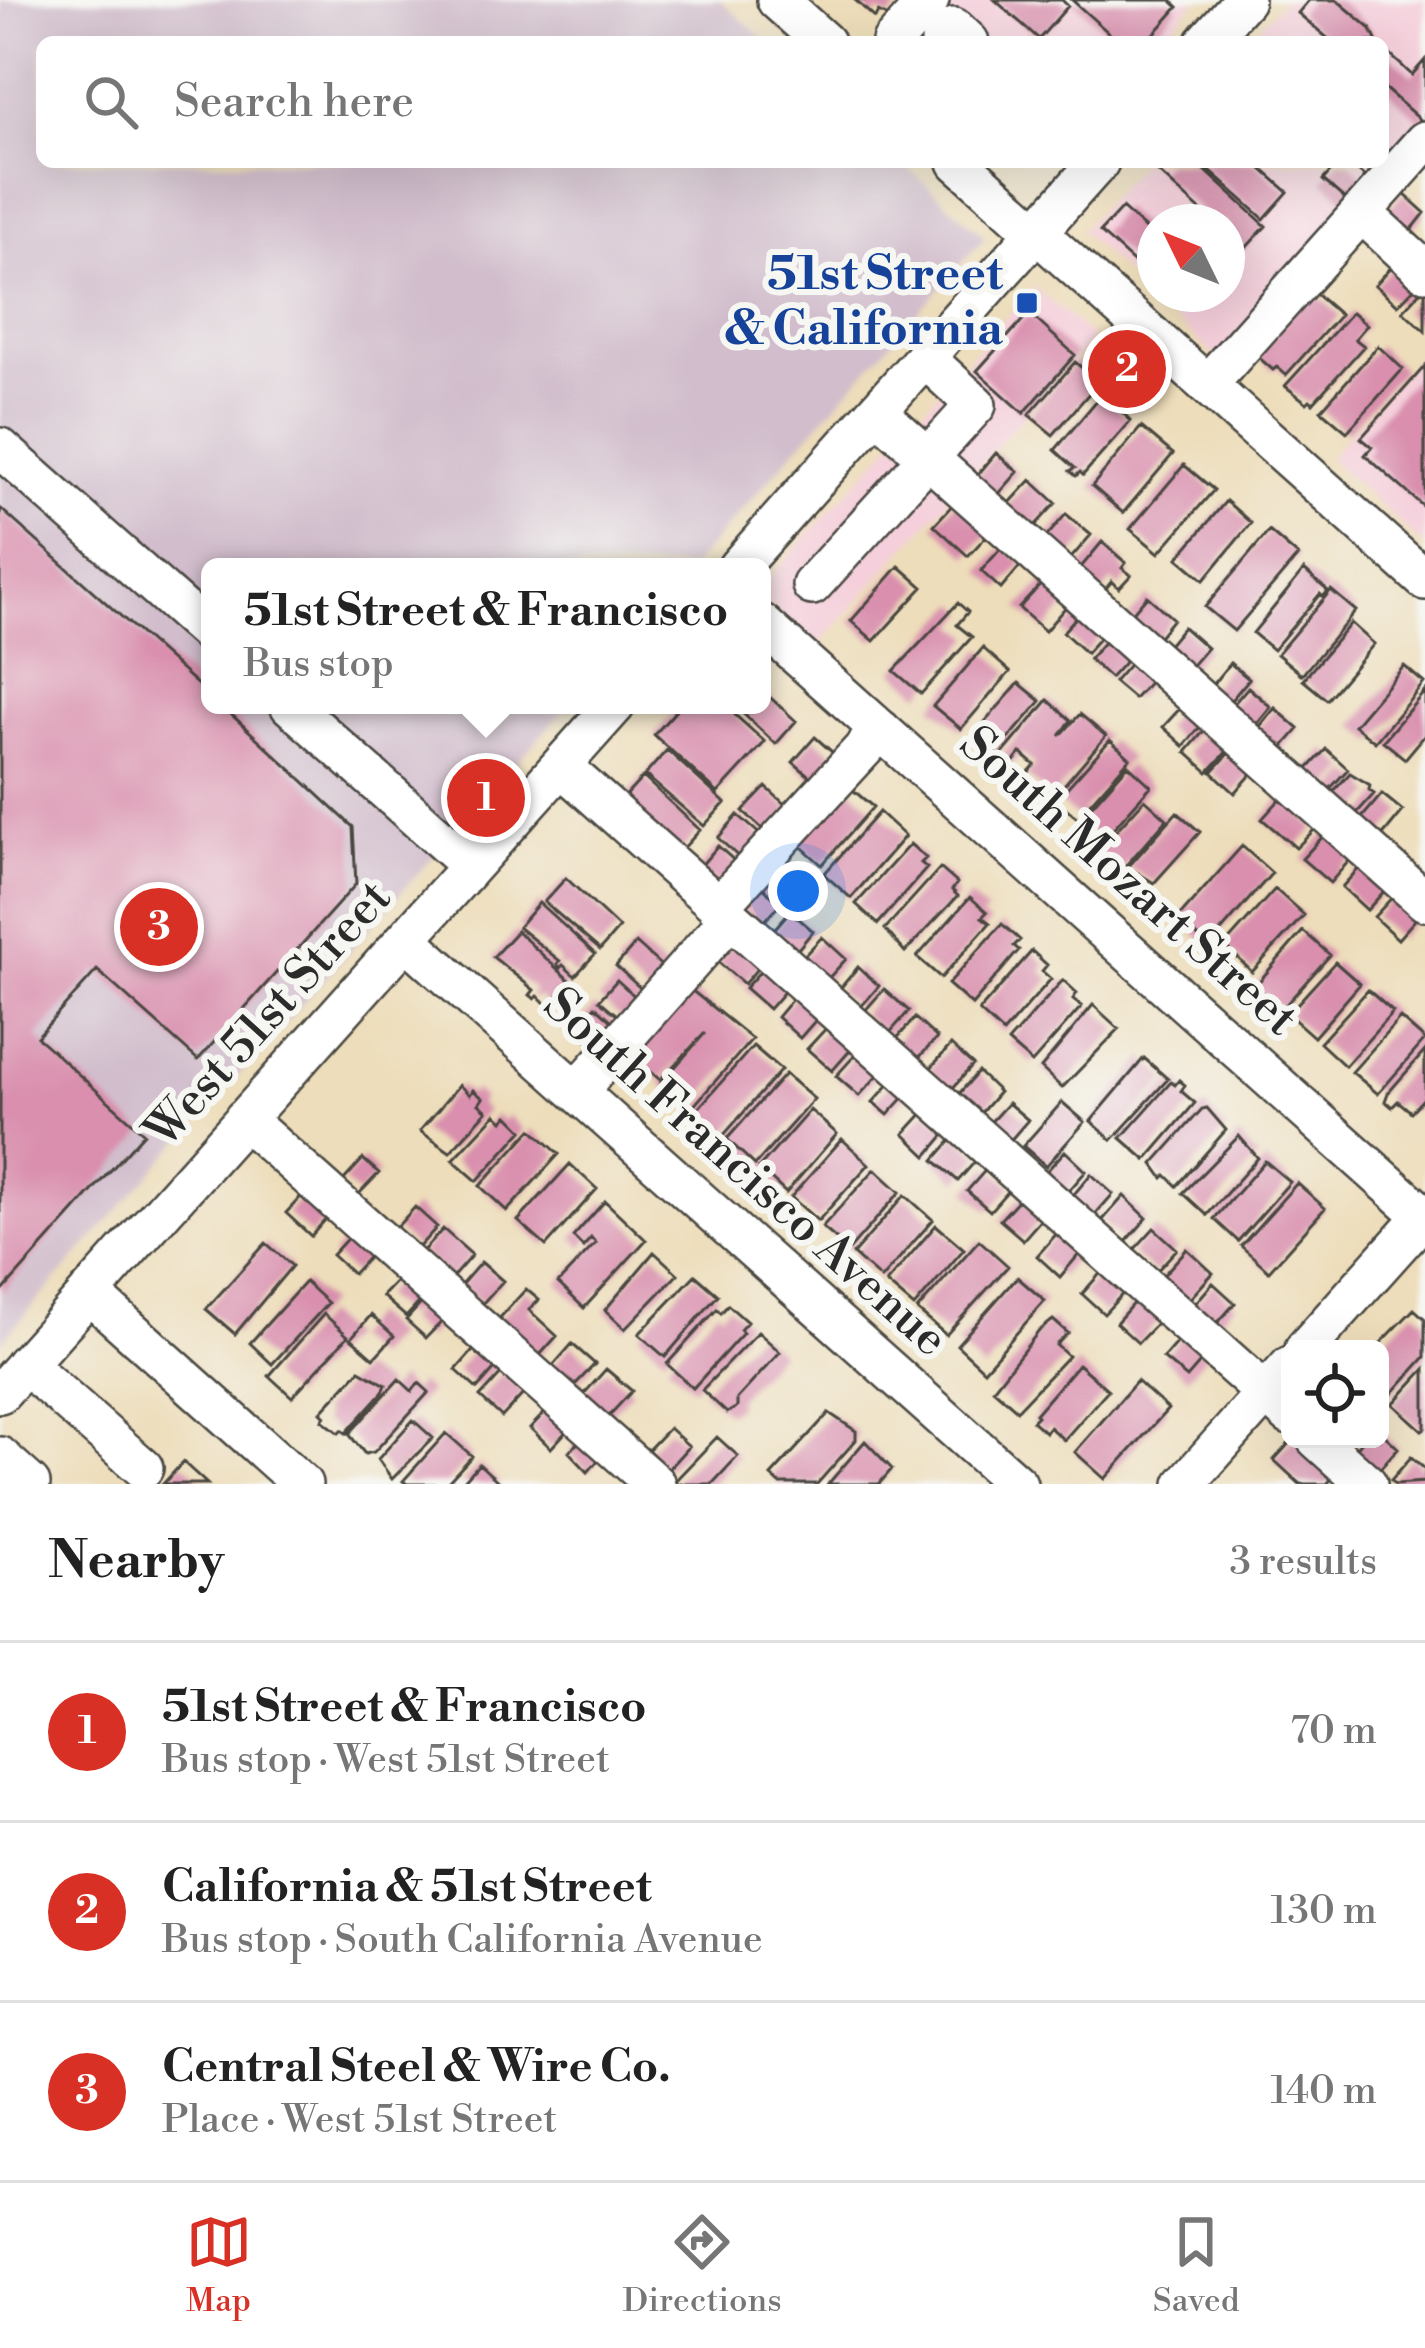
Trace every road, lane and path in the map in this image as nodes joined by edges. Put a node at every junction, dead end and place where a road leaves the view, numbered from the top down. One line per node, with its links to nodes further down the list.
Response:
1 (777, 0): 4 (street)
2 (929, 0): 5 (street)
3 (1244, 0): 6 (street)
4 (817, 36)
5 (897, 36)
6 (1211, 36)
7 (1425, 141): 10 (street)
8 (965, 168): 11 (street)
9 (1094, 168): 11 (street)
10 (1361, 212): 12 (street); 14 (street)
11 (1037, 232): 13 (street); 14 (street)
12 (1425, 271)
13 (925, 358): 15 (street); 17 (street)
14 (1207, 385): 19 (street)
15 (877, 412): 17 (street); 18 (street)
16 (0, 448): 21 (street)
17 (928, 458): 20 (street); 28 (street)
18 (746, 558)
19 (1425, 580)
20 (812, 585)
21 (201, 626)
22 (771, 632): 25 (street, South Mozart Street)
23 (300, 714): 27 (street)
24 (607, 714): 26 (street, West 51st Street)
25 (880, 730): 29 (street); 33 (street, South Mozart Street)
26 (561, 766): 27 (street, West 51st Street); 29 (street)
27 (471, 866): 30 (street, West 51st Street)
28 (1425, 901)
29 (724, 912): 31 (street); 37 (street)
30 (406, 939): 31 (street, South Francisco Avenue); 32 (street, West 51st Street)
31 (577, 1091): 45 (street, South Francisco Avenue)
32 (244, 1119): 34 (street, West 51st Street); 44 (street)
33 (1425, 1216): 35 (street)
34 (89, 1293): 36 (street, West 51st Street); 43 (street)
35 (1313, 1340)
36 (12, 1378): 41 (street)
37 (1281, 1391)
38 (1281, 1393): 46 (street)
39 (1327, 1448): 47 (street)
40 (0, 1457): 42 (street)
41 (143, 1468)
42 (30, 1484)
43 (302, 1484)
44 (655, 1484)
45 (1017, 1484)
46 (1184, 1484)
47 (1367, 1484)

